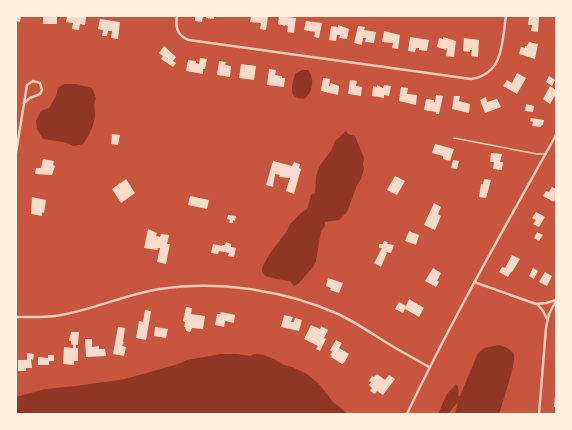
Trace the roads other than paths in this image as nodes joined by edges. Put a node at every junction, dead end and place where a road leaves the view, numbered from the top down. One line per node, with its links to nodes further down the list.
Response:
1 (177, 16): 2 (street)
2 (506, 16)
3 (24, 103): 3 (street); 6 (street)
4 (556, 135): 7 (street)
5 (454, 138): 7 (lane)
6 (16, 153)
7 (546, 154): 8 (street)
8 (474, 282): 10 (street); 13 (street)
9 (556, 301): 10 (street); 12 (street)
10 (536, 304): 12 (street)
11 (16, 317): 13 (street)
12 (548, 320): 15 (street)
13 (429, 367): 14 (street)
14 (407, 414)
15 (539, 414)

